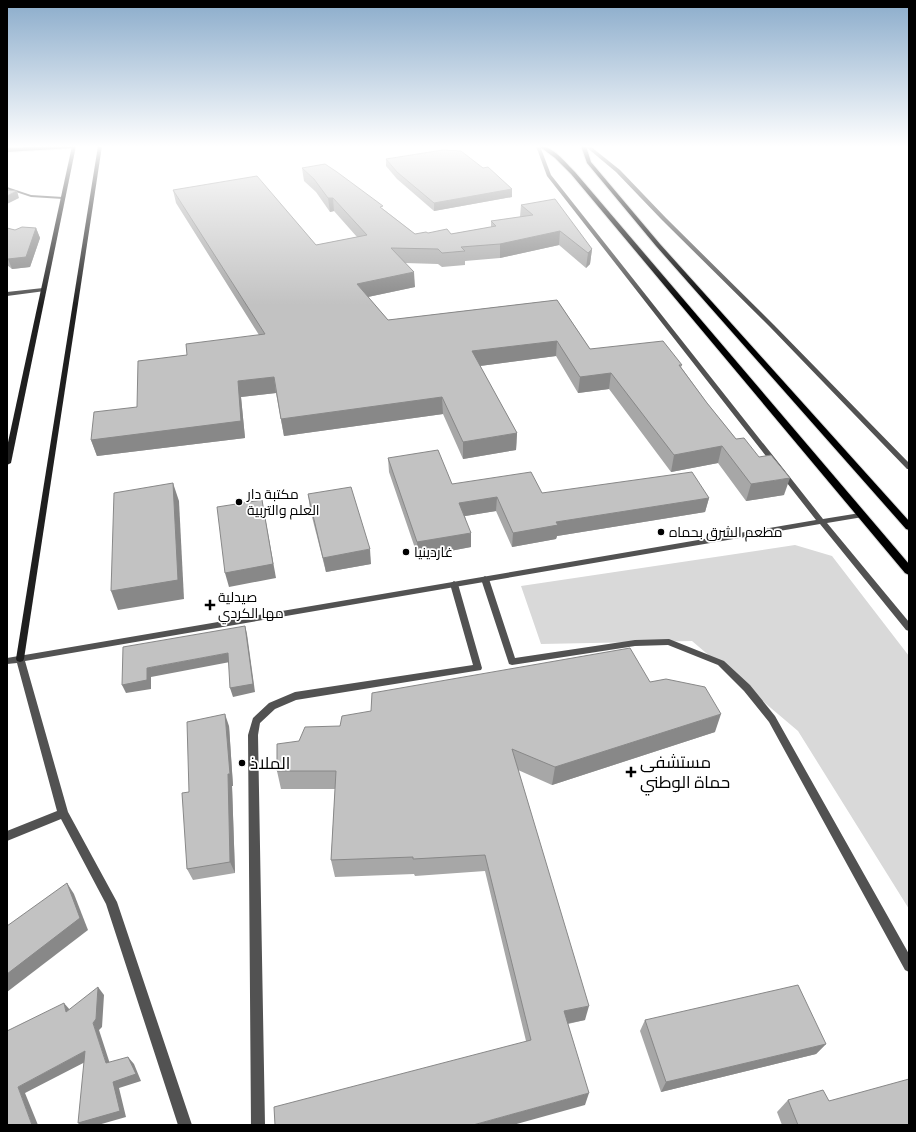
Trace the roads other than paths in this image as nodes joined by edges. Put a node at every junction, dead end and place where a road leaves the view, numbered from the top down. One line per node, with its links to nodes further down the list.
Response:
1 (63, 198): 7 (main road)
2 (92, 199): 18 (main road)
3 (568, 199): 12 (street)
4 (595, 199): 11 (main road)
5 (620, 199): 13 (main road)
6 (645, 199): 10 (street)
7 (43, 290): 8 (street); 9 (main road)
8 (7, 294)
9 (7, 463)
10 (909, 467)
11 (860, 515): 12 (street); 14 (main road)
12 (822, 521): 15 (street); 17 (street)
13 (909, 527)
14 (909, 571)
15 (485, 579): 16 (street); 22 (street)
16 (454, 584): 18 (street); 24 (street)
17 (909, 628)
18 (20, 659): 19 (street); 20 (street)
19 (7, 661)
20 (63, 813): 21 (street); 23 (street)
21 (7, 836)
22 (909, 966)
23 (185, 1125)
24 (258, 1125)

